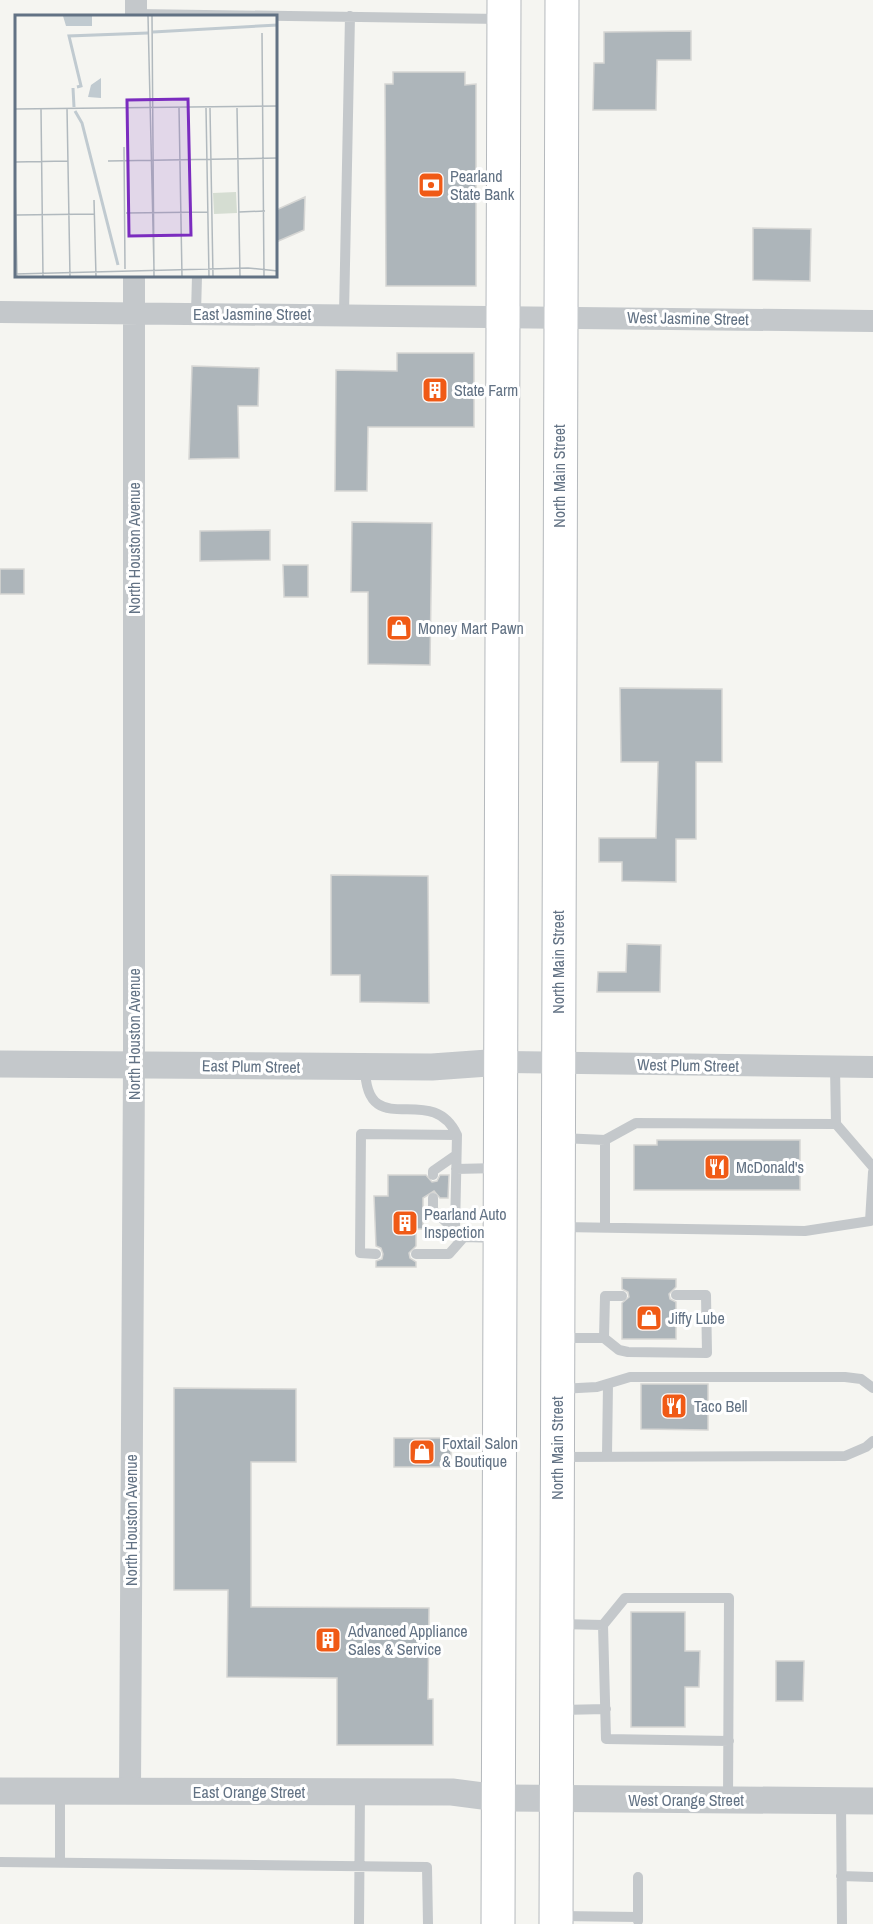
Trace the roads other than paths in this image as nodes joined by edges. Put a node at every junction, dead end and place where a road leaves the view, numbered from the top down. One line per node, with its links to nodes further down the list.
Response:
1 (562, 0): 14 (main road, North Main Street)
2 (136, 10): 4 (lane)
3 (504, 10): 6 (lane); 13 (main road)
4 (193, 15)
5 (278, 16): 6 (lane)
6 (350, 16): 12 (lane)
7 (134, 278): 10 (street, North Houston Avenue)
8 (197, 278): 11 (lane)
9 (0, 312): 10 (street, East Jasmine Street)
10 (134, 313): 11 (street, East Jasmine Street); 19 (street, North Houston Avenue)
11 (196, 313): 12 (street, East Jasmine Street)
12 (344, 314): 13 (street, East Jasmine Street)
13 (504, 316): 14 (street, West Jasmine Street); 16 (main road)
14 (560, 316): 15 (street, West Jasmine Street); 17 (main road, North Main Street)
15 (873, 321)
16 (502, 1062): 17 (street, West Plum Street); 20 (street, East Plum Street); 29 (main road)
17 (558, 1063): 21 (street, West Plum Street); 25 (main road, North Main Street)
18 (0, 1064): 19 (street, East Plum Street)
19 (134, 1065): 20 (street, East Plum Street); 57 (street, North Houston Avenue)
20 (365, 1067): 24 (lane)
21 (835, 1067): 22 (street, West Plum Street); 23 (lane)
22 (873, 1067)
23 (836, 1124): 26 (lane); 28 (lane)
24 (457, 1135): 27 (lane); 38 (lane)
25 (558, 1137): 26 (lane); 34 (main road, North Main Street)
26 (605, 1140): 35 (lane)
27 (456, 1155): 30 (lane); 32 (lane)
28 (873, 1167)
29 (501, 1168): 30 (lane); 37 (main road)
30 (456, 1169): 36 (lane)
31 (873, 1172): 35 (lane)
32 (433, 1175)
33 (433, 1198): 36 (lane)
34 (558, 1227): 35 (lane); 42 (main road, North Main Street)
35 (604, 1227)
36 (460, 1234): 37 (lane); 39 (lane)
37 (501, 1239): 59 (main road)
38 (376, 1254)
39 (416, 1254)
40 (676, 1295): 43 (lane)
41 (622, 1296): 43 (lane)
42 (557, 1338): 43 (lane); 46 (main road, North Main Street)
43 (604, 1338)
44 (608, 1384): 45 (lane); 46 (lane); 48 (lane)
45 (873, 1388)
46 (556, 1389): 49 (main road, North Main Street)
47 (873, 1441): 48 (lane)
48 (607, 1455): 49 (lane)
49 (557, 1457): 50 (main road, North Main Street)
50 (556, 1624): 51 (lane); 53 (main road, North Main Street)
51 (603, 1624): 52 (lane); 54 (lane)
52 (606, 1709): 53 (lane); 54 (lane)
53 (556, 1711): 60 (main road, North Main Street)
54 (729, 1741): 61 (lane)
55 (0, 1791): 56 (street, East Orange Street)
56 (60, 1791): 57 (street, East Orange Street); 65 (lane)
57 (130, 1791): 58 (street, East Orange Street)
58 (360, 1792): 59 (street, East Orange Street); 66 (lane)
59 (498, 1798): 60 (street, West Orange Street); 74 (main road)
60 (555, 1799): 61 (street, West Orange Street); 70 (main road, North Main Street)
61 (728, 1801): 62 (street, West Orange Street)
62 (841, 1801): 63 (street, West Orange Street); 68 (lane)
63 (873, 1801)
64 (0, 1862): 65 (lane)
65 (60, 1863): 66 (lane)
66 (359, 1866): 72 (lane); 73 (lane)
67 (638, 1876): 71 (lane)
68 (841, 1876): 69 (lane); 75 (lane)
69 (873, 1877)
70 (556, 1920): 71 (lane)
71 (638, 1920)
72 (358, 1924)
73 (428, 1924)
74 (498, 1924)
75 (842, 1924)

